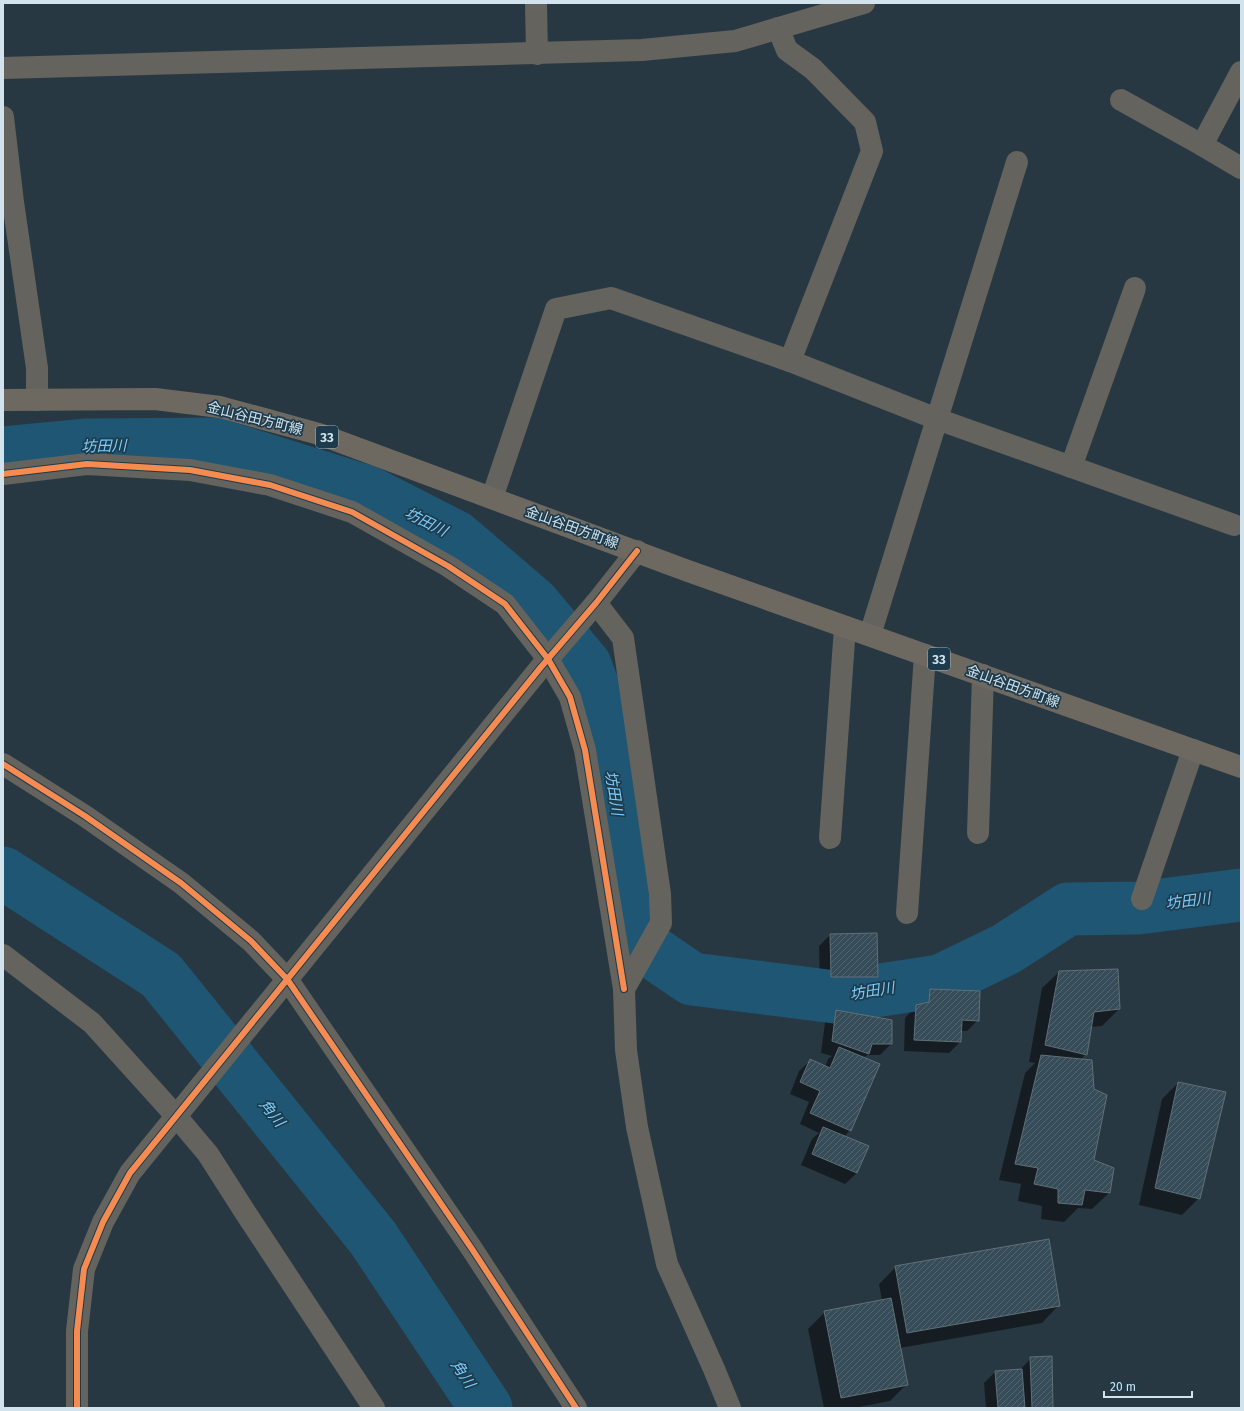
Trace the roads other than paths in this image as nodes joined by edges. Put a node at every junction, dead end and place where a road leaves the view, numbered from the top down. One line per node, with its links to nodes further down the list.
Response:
1 (536, 3): 4 (street)
2 (864, 3): 3 (street)
3 (778, 28): 4 (street); 13 (street)
4 (537, 54): 5 (street)
5 (3, 68)
6 (1241, 72): 9 (street)
7 (1121, 100): 9 (street)
8 (3, 117): 14 (street)
9 (1202, 144): 11 (street)
10 (1017, 162): 16 (street)
11 (1241, 168)
12 (1135, 288): 17 (street)
13 (790, 361): 16 (street); 19 (street)
14 (37, 400): 15 (main road, 金山谷田方町線 / 33); 19 (main road, 金山谷田方町線 / 33)
15 (6, 401)
16 (937, 419): 17 (street); 24 (street)
17 (1070, 467): 20 (street)
18 (3, 474): 26 (street)
19 (492, 498): 21 (main road, 金山谷田方町線 / 33)
20 (1234, 525)
21 (636, 551): 22 (street); 23 (main road, 金山谷田方町線 / 33)
22 (591, 609): 26 (street); 37 (street)
23 (845, 627): 24 (main road, 金山谷田方町線 / 33); 32 (street)
24 (870, 636): 25 (main road, 金山谷田方町線 / 33)
25 (924, 654): 27 (main road, 金山谷田方町線 / 33); 34 (street)
26 (551, 656): 36 (street); 37 (street)
27 (983, 675): 28 (main road, 金山谷田方町線 / 33); 31 (street)
28 (1193, 750): 30 (main road, 金山谷田方町線 / 33); 33 (street)
29 (3, 764): 36 (street)
30 (1241, 767)
31 (978, 833)
32 (830, 838)
33 (1142, 900)
34 (907, 913)
35 (3, 955): 38 (street)
36 (284, 982): 38 (street); 41 (street)
37 (624, 989): 42 (street)
38 (180, 1112): 39 (street); 40 (street)
39 (77, 1408)
40 (374, 1408)
41 (576, 1408)
42 (730, 1408)

